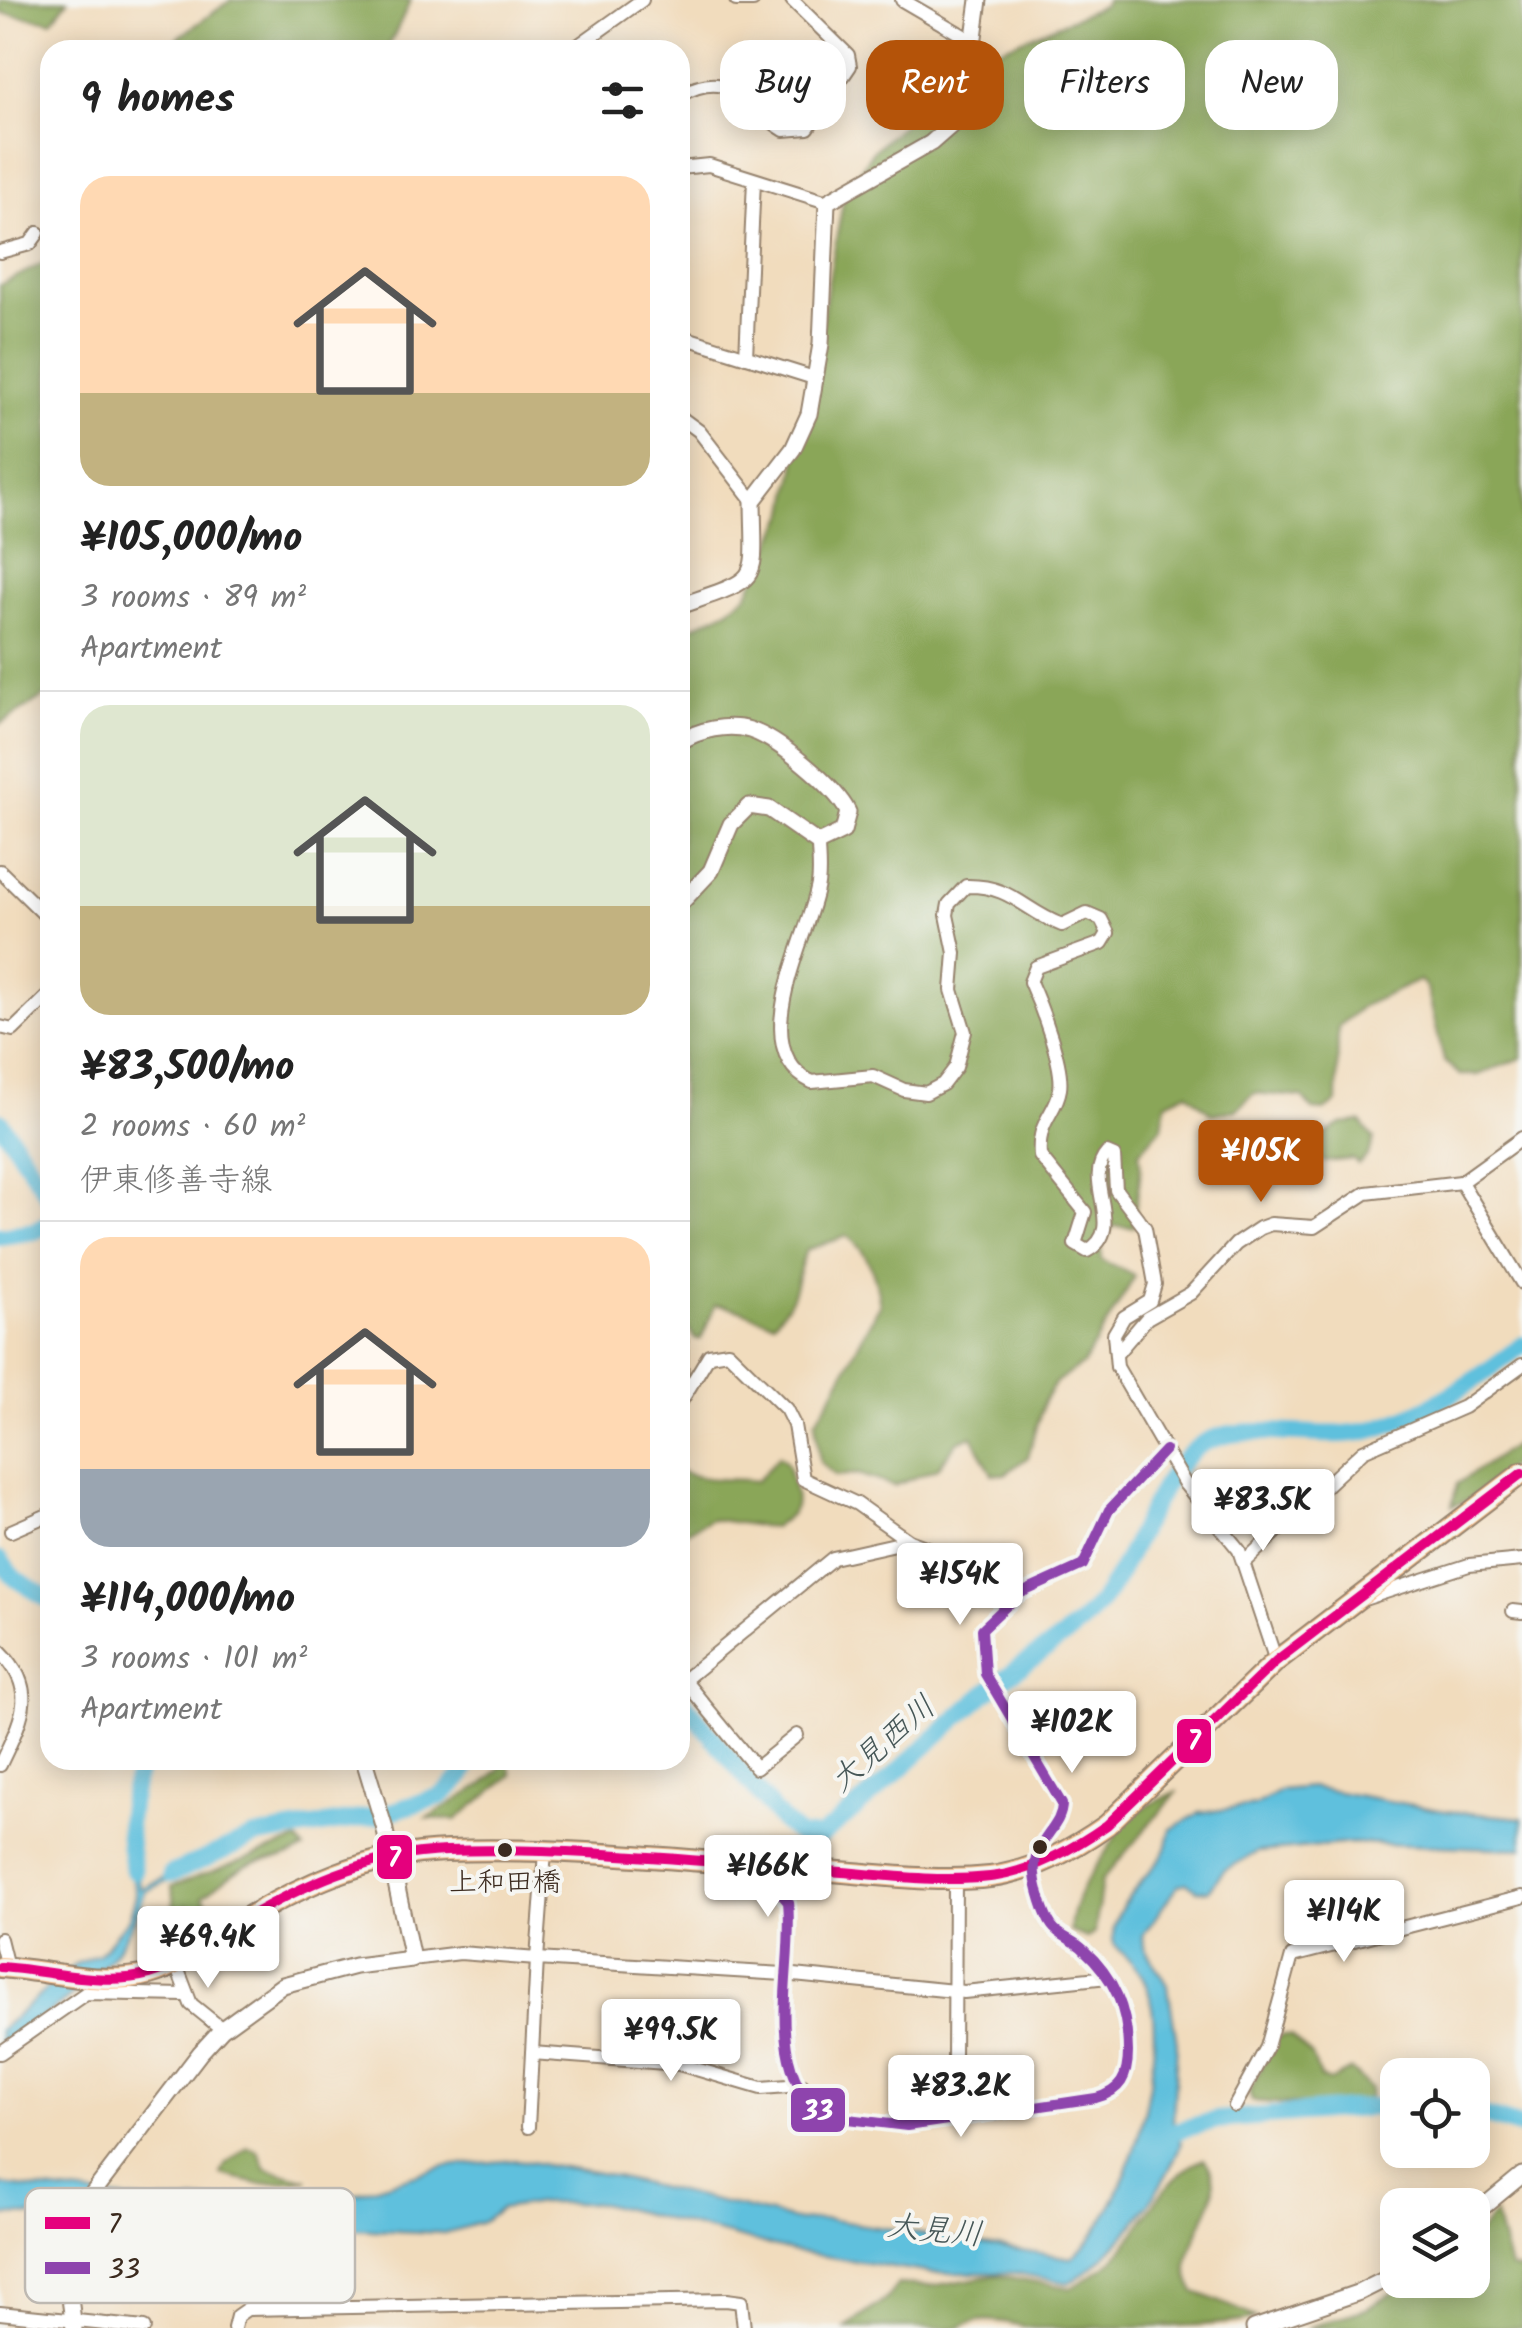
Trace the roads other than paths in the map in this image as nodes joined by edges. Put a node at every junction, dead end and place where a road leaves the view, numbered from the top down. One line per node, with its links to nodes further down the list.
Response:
1 (642, 0): 7 (street)
2 (736, 0): 3 (street)
3 (753, 0)
4 (792, 0): 10 (street)
5 (902, 0): 8 (street)
6 (979, 0): 9 (street)
7 (586, 40)
8 (971, 40)
9 (974, 40)
10 (690, 91)
11 (946, 130): 14 (street)
12 (690, 167): 13 (street)
13 (754, 180): 14 (street); 18 (street)
14 (827, 202): 19 (street)
15 (38, 233): 16 (street)
16 (0, 252)
17 (690, 339): 18 (street)
18 (746, 356): 19 (street)
19 (814, 378): 21 (street)
20 (690, 424): 21 (street)
21 (753, 501): 22 (street)
22 (690, 602)
23 (690, 736): 24 (street)
24 (818, 842): 26 (street); 33 (street)
25 (0, 871): 27 (street)
26 (690, 893)
27 (40, 910)
28 (40, 1004): 29 (street)
29 (0, 1026)
30 (1522, 1138): 31 (street)
31 (1461, 1182): 32 (street); 33 (street)
32 (1522, 1283)
33 (1118, 1352): 36 (street)
34 (1522, 1365): 42 (street)
35 (690, 1386): 40 (street)
36 (1167, 1453): 42 (street); 44 (street)
37 (1522, 1473): 43 (main road)
38 (40, 1518): 39 (street)
39 (11, 1531)
40 (910, 1541): 44 (street); 47 (street)
41 (1522, 1560): 43 (street)
42 (1244, 1562): 46 (street)
43 (1350, 1600): 46 (main road)
44 (1004, 1604): 54 (street)
45 (0, 1651): 50 (street)
46 (1276, 1660): 54 (main road)
47 (690, 1675)
48 (690, 1687): 49 (street)
49 (796, 1735)
50 (0, 1764)
51 (368, 1770): 53 (street)
52 (546, 1852): 53 (main road); 55 (main road); 59 (street)
53 (392, 1857): 60 (street); 61 (main road)
54 (1036, 1864): 56 (main road); 64 (street)
55 (758, 1866): 56 (main road); 63 (street)
56 (954, 1878): 65 (street)
57 (1522, 1898): 71 (street)
58 (0, 1939): 62 (street)
59 (536, 1958): 60 (street); 63 (street); 69 (street)
60 (412, 1960): 67 (street)
61 (176, 1965): 62 (main road); 66 (street)
62 (4, 1967)
63 (784, 1974): 65 (street); 70 (street)
64 (1108, 1977): 65 (street); 72 (street)
65 (953, 1991): 72 (street)
66 (185, 1994): 67 (street); 68 (street)
67 (222, 2029): 75 (street)
68 (0, 2053)
69 (532, 2053): 70 (street); 73 (street)
70 (802, 2085): 72 (street)
71 (1235, 2106)
72 (995, 2114)
73 (528, 2126)
74 (1520, 2181): 76 (street)
75 (97, 2188)
76 (1490, 2203)
77 (1380, 2282): 83 (street)
78 (0, 2313): 79 (street)
79 (72, 2325): 80 (street)
80 (144, 2328)
81 (234, 2328): 82 (street)
82 (744, 2328)
83 (1254, 2328)

